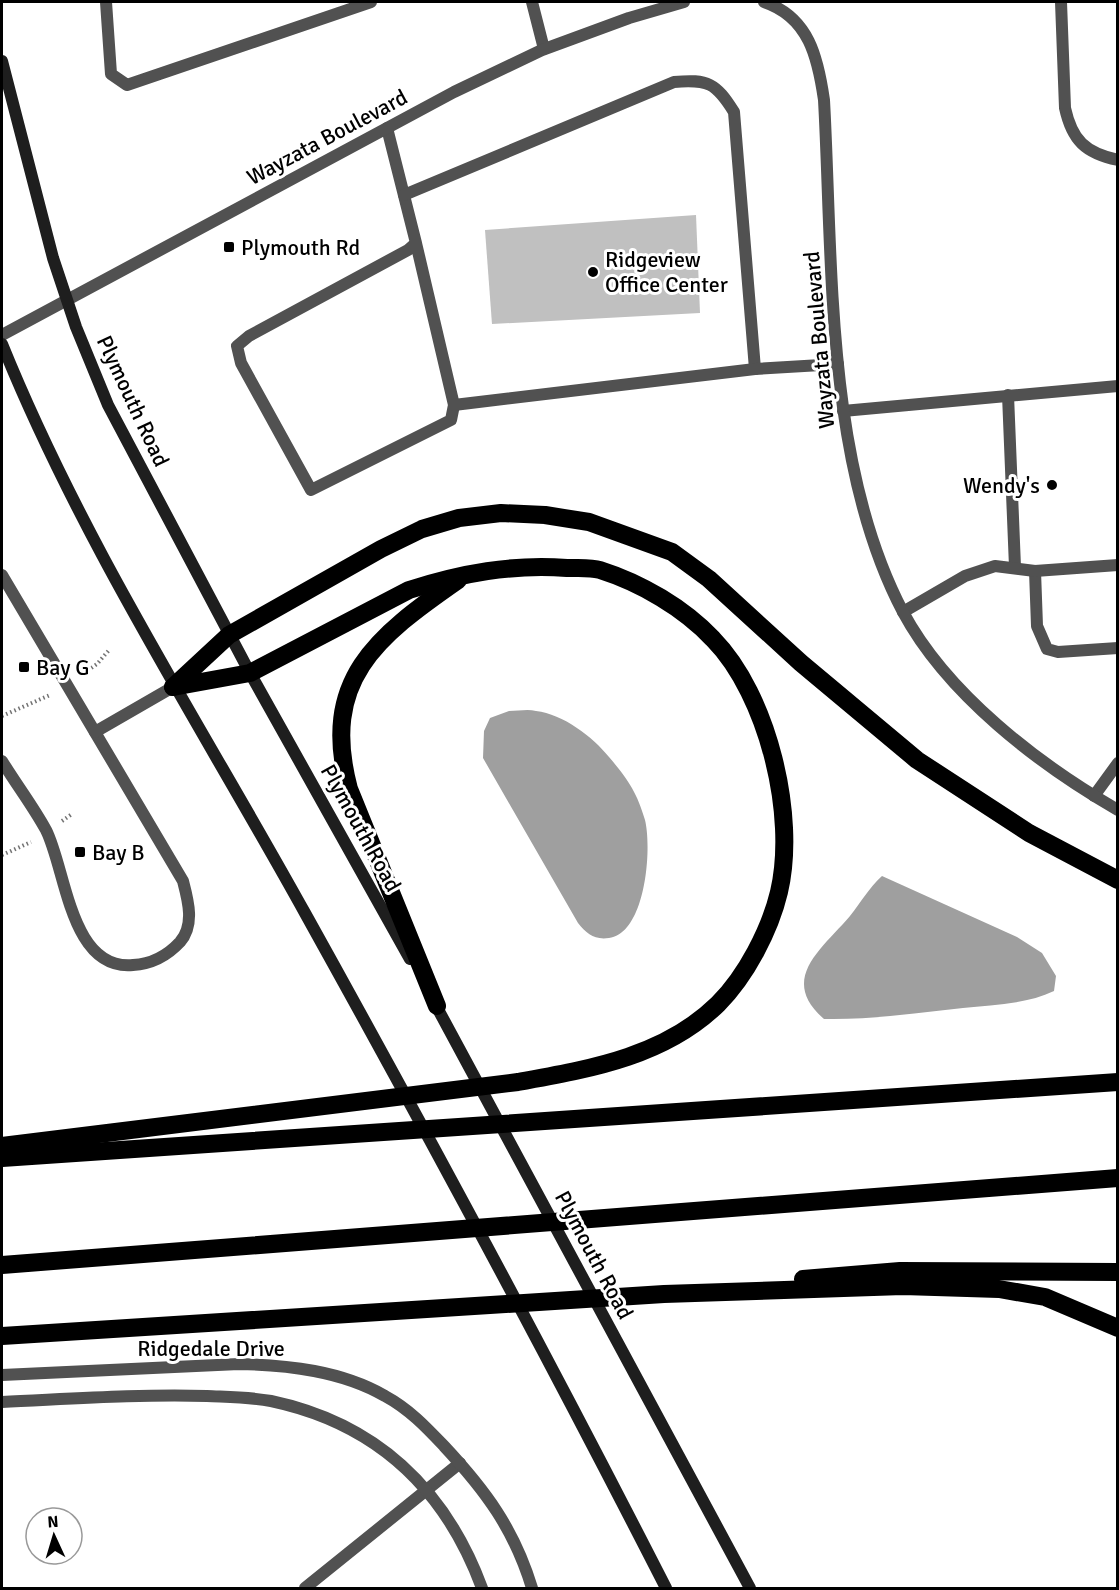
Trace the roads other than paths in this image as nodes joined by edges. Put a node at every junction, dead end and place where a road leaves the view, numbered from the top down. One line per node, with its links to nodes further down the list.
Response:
1 (106, 2): 2 (street)
2 (371, 2)
3 (532, 2): 7 (street)
4 (684, 2): 7 (street, Wayzata Boulevard)
5 (764, 2): 16 (street, Wayzata Boulevard)
6 (1061, 2): 10 (street)
7 (544, 49): 9 (street, Wayzata Boulevard)
8 (2, 61): 13 (main road, Plymouth Road)
9 (387, 128): 11 (street); 13 (street, Wayzata Boulevard)
10 (1118, 160)
11 (404, 195): 12 (street); 17 (street)
12 (416, 243): 20 (street); 20 (street)
13 (67, 302): 14 (street, Wayzata Boulevard); 28 (main road, Plymouth Road)
14 (2, 335)
15 (2, 344): 31 (main road)
16 (838, 364): 17 (street); 21 (street, Wayzata Boulevard)
17 (755, 369): 20 (street)
18 (1118, 386): 19 (street)
19 (1008, 395): 21 (street); 23 (street)
20 (454, 405)
21 (843, 411): 27 (street, Wayzata Boulevard)
22 (1118, 565): 24 (street)
23 (1015, 567): 24 (street); 27 (street)
24 (1035, 571): 29 (street)
25 (466, 574): 30 (highway); 38 (highway); 40 (highway)
26 (2, 575): 32 (street)
27 (903, 612): 35 (street, Wayzata Boulevard)
28 (229, 635): 30 (main road, Plymouth Road); 31 (highway); 37 (highway)
29 (1118, 648)
30 (250, 673): 31 (highway); 38 (main road, Plymouth Road)
31 (173, 687): 32 (street); 55 (main road)
32 (95, 732): 33 (street)
33 (2, 761)
34 (1118, 763): 35 (street)
35 (1094, 796): 36 (street, Wayzata Boulevard)
36 (1118, 810)
37 (1118, 880)
38 (437, 1006): 56 (main road, Plymouth Road)
39 (1118, 1082): 41 (highway)
40 (2, 1146)
41 (2, 1158)
42 (1118, 1178): 43 (highway)
43 (2, 1265)
44 (1118, 1272): 45 (highway)
45 (664, 1294): 46 (highway); 47 (highway)
46 (1118, 1328)
47 (2, 1336)
48 (2, 1375): 50 (street, Ridgedale Drive)
49 (2, 1402): 51 (street)
50 (460, 1463): 51 (street); 54 (street, Ridgedale Drive)
51 (426, 1489): 52 (street); 53 (street)
52 (305, 1588)
53 (482, 1588)
54 (532, 1588)
55 (666, 1588)
56 (750, 1588)

